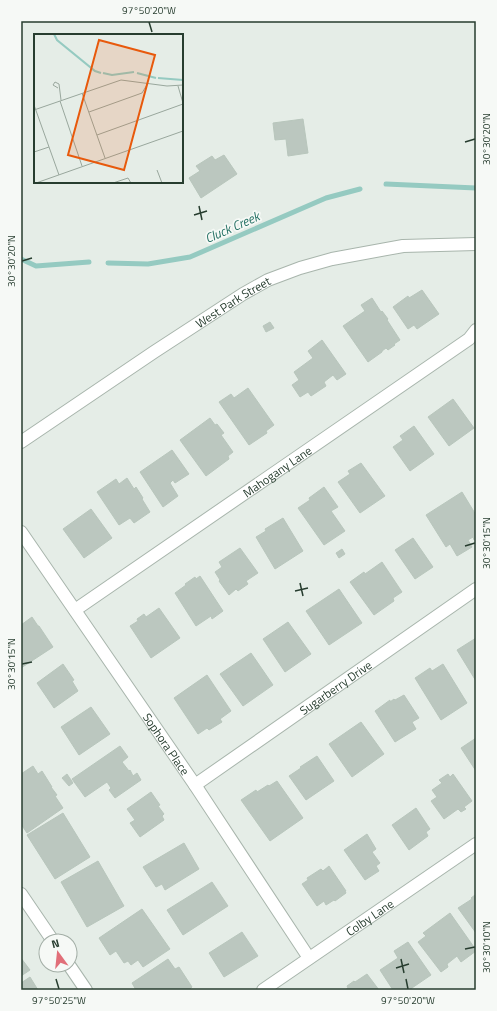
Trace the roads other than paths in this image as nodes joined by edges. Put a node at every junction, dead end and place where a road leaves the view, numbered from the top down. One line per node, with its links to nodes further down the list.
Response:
1 (476, 244): 3 (street, West Park Street)
2 (476, 330): 6 (street, Mahogany Lane)
3 (21, 442)
4 (21, 532): 6 (street, Sophora Place)
5 (476, 589): 7 (street, Sugarberry Drive)
6 (75, 610): 7 (street, Sophora Place)
7 (195, 785): 11 (street, Sophora Place)
8 (476, 844): 11 (street, Colby Lane)
9 (21, 894): 10 (street)
10 (48, 933)
11 (309, 958): 14 (street, Colby Lane)
12 (74, 973): 13 (street)
13 (86, 990)
14 (263, 990)

